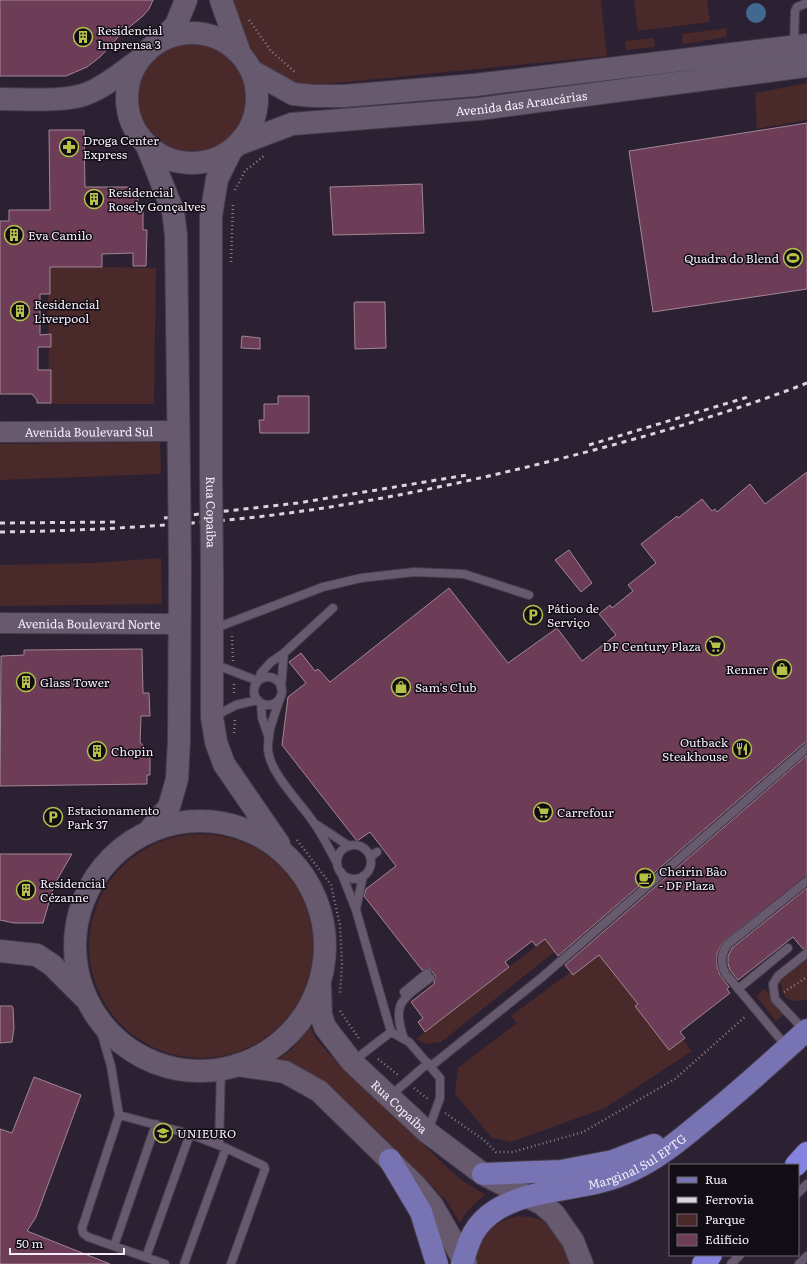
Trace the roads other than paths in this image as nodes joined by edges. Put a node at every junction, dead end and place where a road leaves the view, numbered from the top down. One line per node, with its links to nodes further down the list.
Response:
1 (186, 0): 4 (main road)
2 (221, 0): 6 (main road)
3 (807, 3): 5 (lane)
4 (162, 40): 6 (main road); 7 (main road)
5 (800, 45): 10 (main road, Avenida das Araucárias)
6 (239, 51): 9 (main road)
7 (138, 61): 11 (main road); 13 (main road)
8 (807, 66): 12 (main road, Avenida das Araucárias)
9 (252, 71): 10 (main road, Avenida das Araucárias); 14 (main road)
10 (475, 85): 12 (main road)
11 (0, 99)
12 (478, 109): 14 (main road, Avenida das Araucárias)
13 (147, 146): 14 (main road); 15 (main road)
14 (235, 147): 21 (main road, Rua Copaíba, bridge)
15 (178, 431): 16 (street, Avenida Boulevard Sul); 20 (main road, bridge)
16 (0, 432)
17 (529, 595): 21 (lane)
18 (333, 608): 22 (lane)
19 (0, 623): 20 (street, Avenida Boulevard Norte)
20 (179, 624): 31 (main road)
21 (212, 630): 23 (main road, Rua Copaíba)
22 (284, 653): 24 (lane); 25 (lane)
23 (212, 662): 24 (lane); 27 (main road, Rua Copaíba)
24 (259, 680): 25 (lane); 26 (lane)
25 (281, 691): 26 (lane); 28 (lane)
26 (260, 701): 27 (lane); 28 (lane)
27 (212, 717): 33 (main road, Rua Copaíba)
28 (269, 738): 30 (lane)
29 (807, 748): 53 (lane)
30 (314, 824): 34 (lane); 36 (lane)
31 (149, 831): 33 (main road); 46 (main road)
32 (367, 840): 35 (lane)
33 (291, 846): 44 (main road)
34 (349, 846): 35 (lane); 36 (lane)
35 (360, 846): 38 (lane)
36 (337, 863): 37 (lane)
37 (341, 872): 38 (lane); 40 (lane)
38 (363, 876): 40 (lane)
39 (807, 881): 45 (lane)
40 (356, 910): 48 (lane)
41 (788, 948): 45 (lane)
42 (0, 950): 46 (main road)
43 (807, 953): 49 (lane)
44 (320, 982): 52 (main road, Rua Copaíba); 54 (main road)
45 (738, 989): 51 (lane)
46 (85, 997): 47 (main road)
47 (98, 1020): 54 (main road); 56 (lane)
48 (390, 1030): 50 (lane); 50 (lane); 52 (lane)
49 (806, 1031): 51 (main road, Marginal Sul EPTG)
50 (404, 1039): 53 (lane)
51 (788, 1048): 58 (main road, Marginal Sul EPTG)
52 (360, 1057): 55 (main road, Rua Copaíba)
53 (430, 1065): 55 (lane); 59 (lane)
54 (229, 1067): 61 (lane); 63 (main road)
55 (390, 1097): 59 (main road, Rua Copaíba)
56 (119, 1115): 57 (lane); 69 (lane)
57 (156, 1124): 60 (lane); 69 (lane)
58 (700, 1124): 65 (main road); 68 (main road, Marginal Sul EPTG)
59 (428, 1132): 65 (main road, Rua Copaíba)
60 (190, 1134): 61 (lane); 73 (lane)
61 (222, 1146): 76 (lane); 77 (lane)
62 (807, 1153): 64 (highway)
63 (390, 1160): 74 (main road); 78 (main road)
64 (797, 1164)
65 (483, 1174): 68 (main road, Rua Copaíba)
66 (807, 1184): 67 (lane)
67 (799, 1192)
68 (526, 1198): 74 (main road, Marginal Sul EPTG); 79 (main road, Rua Copaíba)
69 (114, 1246): 73 (lane)
70 (710, 1256): 80 (highway)
71 (739, 1256): 81 (lane)
72 (807, 1256): 82 (lane)
73 (146, 1257): 75 (lane)
74 (464, 1262)
75 (166, 1264)
76 (184, 1264)
77 (231, 1264)
78 (437, 1264)
79 (582, 1264)
80 (703, 1264)
81 (731, 1264)
82 (799, 1264)

